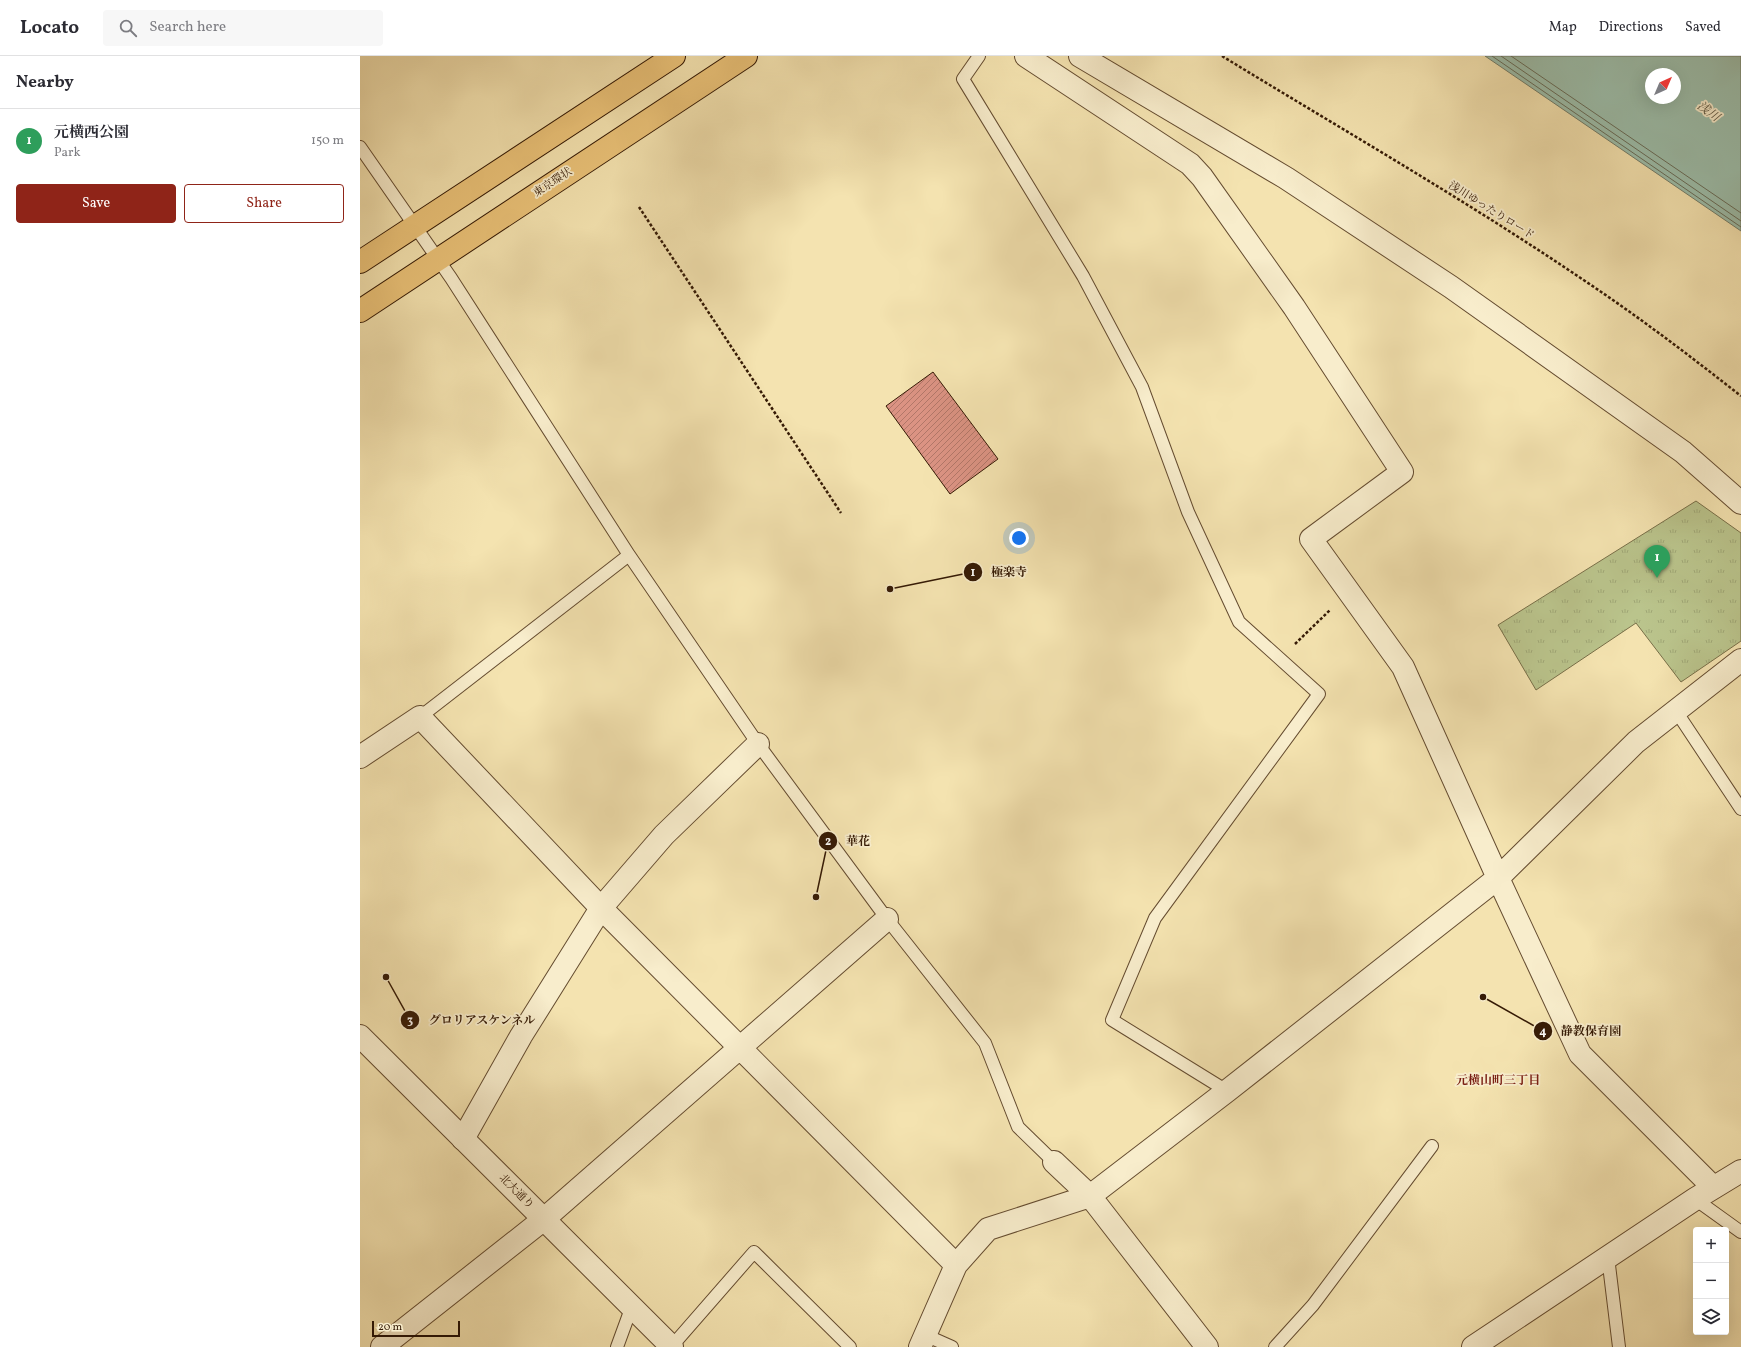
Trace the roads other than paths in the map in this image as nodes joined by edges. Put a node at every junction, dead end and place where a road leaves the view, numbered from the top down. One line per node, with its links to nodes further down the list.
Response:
1 (674, 56): 7 (highway)
2 (746, 56): 8 (highway, 東京環状)
3 (980, 56): 24 (lane)
4 (1026, 56): 19 (street)
5 (1080, 56): 11 (street)
6 (360, 148): 7 (lane)
7 (414, 227): 8 (lane); 9 (highway)
8 (437, 260): 10 (highway, 東京環状); 12 (lane)
9 (360, 262)
10 (360, 310)
11 (1741, 503)
12 (629, 555): 15 (lane); 16 (lane)
13 (1741, 660): 14 (street)
14 (1676, 711): 18 (lane); 19 (street)
15 (420, 717): 17 (street); 20 (street)
16 (758, 744): 20 (street); 21 (lane)
17 (360, 757)
18 (1741, 809)
19 (1498, 878): 24 (street); 29 (street)
20 (601, 908): 23 (street); 25 (street)
21 (887, 919): 23 (street); 27 (lane)
22 (360, 1036): 25 (street, 北大通り)
23 (739, 1048): 32 (street); 35 (street)
24 (1227, 1092): 30 (street)
25 (463, 1139): 32 (street, 北大通り)
26 (1432, 1146): 44 (lane)
27 (1054, 1162): 30 (street)
28 (1741, 1171): 29 (street)
29 (1712, 1187): 31 (street)
30 (1090, 1196): 35 (street); 43 (street)
31 (1695, 1199): 33 (lane); 34 (street)
32 (544, 1219): 36 (street, 北大通り); 38 (street)
33 (1741, 1232)
34 (1608, 1257): 45 (street); 46 (lane)
35 (956, 1265): 37 (street)
36 (632, 1306): 39 (lane); 40 (street, 北大通り)
37 (923, 1341): 42 (lane)
38 (382, 1347)
39 (617, 1347)
40 (672, 1347): 41 (lane)
41 (850, 1347)
42 (952, 1347)
43 (1208, 1347)
44 (1275, 1347)
45 (1473, 1347)
46 (1619, 1347)

